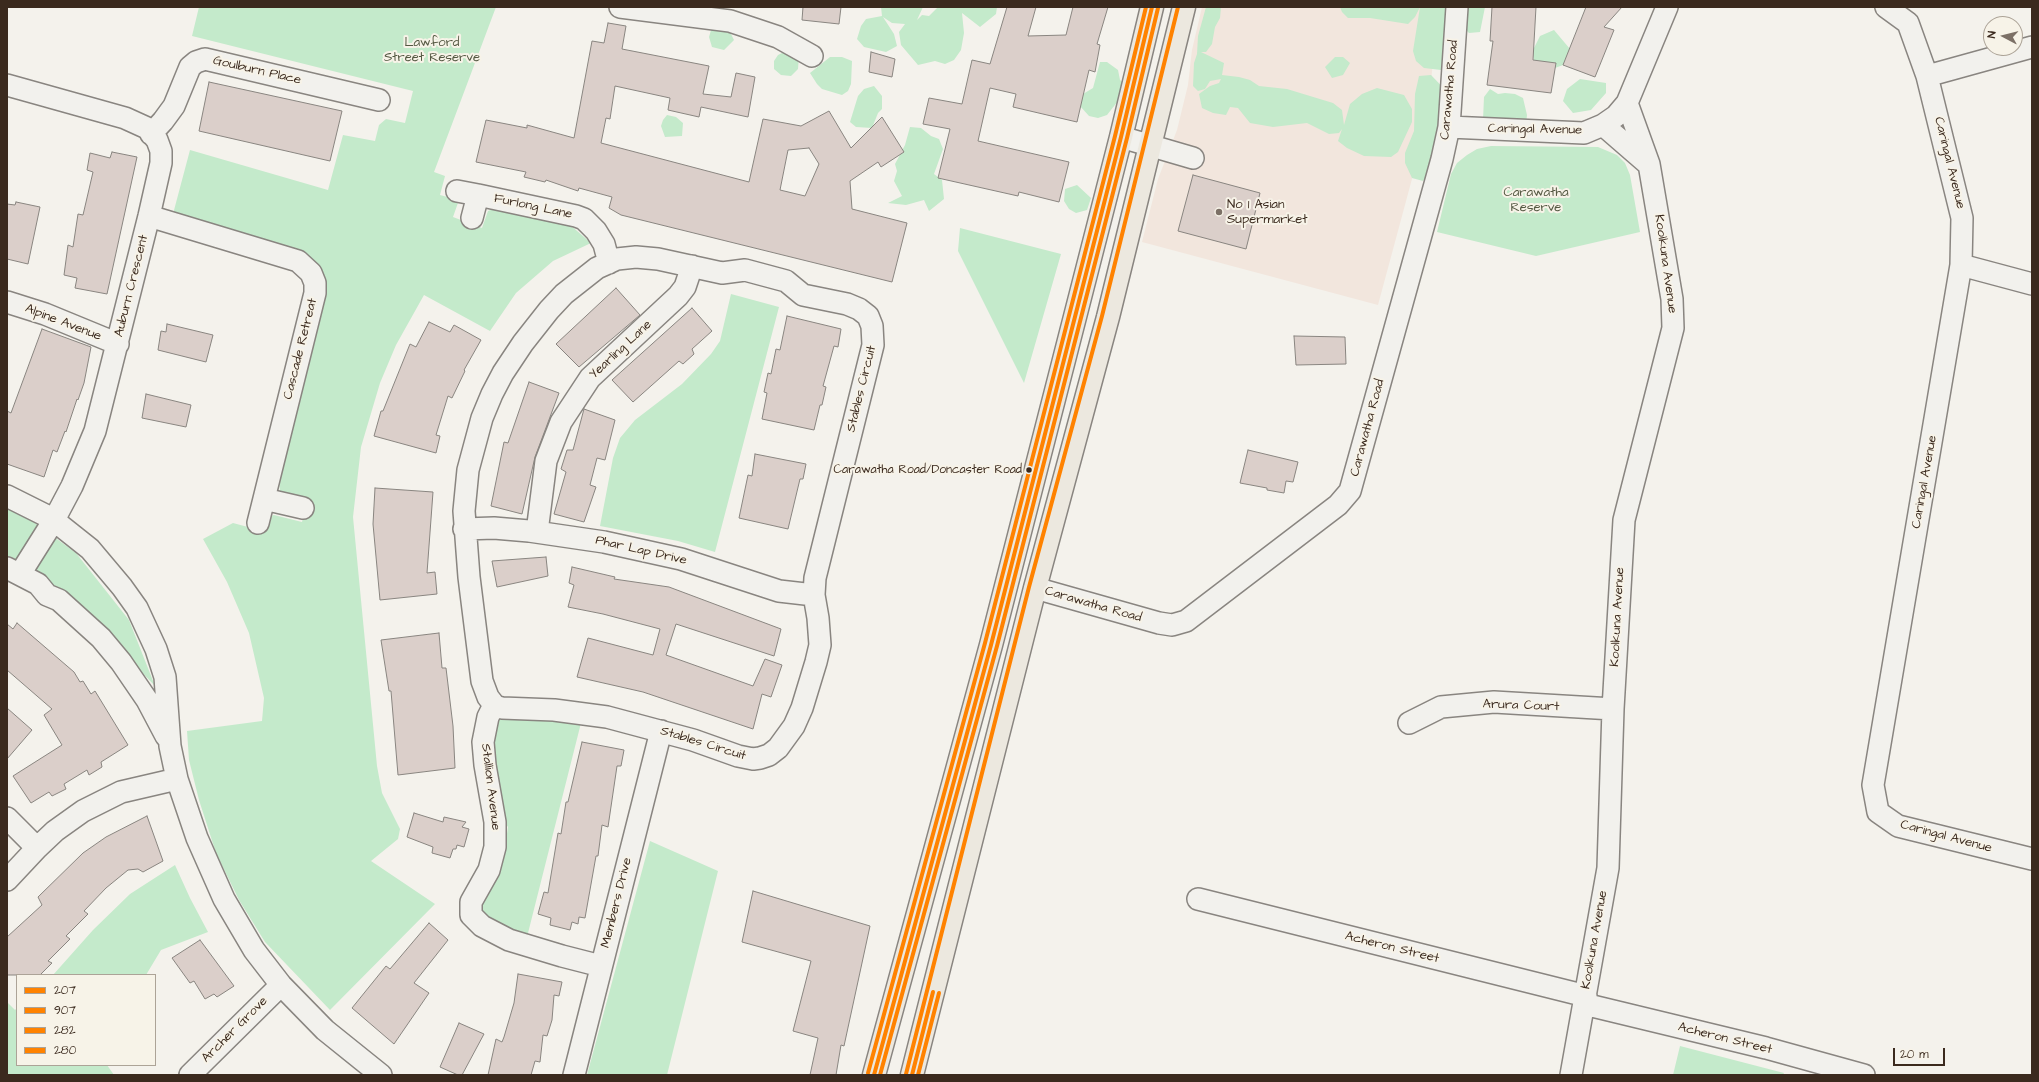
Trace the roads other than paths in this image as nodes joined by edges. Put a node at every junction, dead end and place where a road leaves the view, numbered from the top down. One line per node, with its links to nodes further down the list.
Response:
1 (620, 7): 7 (street)
2 (1152, 7): 17 (main road)
3 (1184, 7): 18 (main road)
4 (1457, 7): 15 (street, Carawatha Road)
5 (1667, 7): 13 (street, Caringal Avenue)
6 (1886, 7): 10 (street, Caringal Avenue)
7 (732, 14): 9 (street)
8 (2032, 47): 10 (street)
9 (812, 56)
10 (1927, 76): 26 (street, Caringal Avenue)
11 (7, 86): 16 (street, Auburn Crescent)
12 (379, 100): 16 (street, Goulburn Place)
13 (1627, 102): 14 (street, Caringal Avenue); 20 (street, Koolkuna Avenue)
14 (1603, 125): 15 (street, Caringal Avenue); 20 (street)
15 (1449, 127): 40 (street, Carawatha Road)
16 (151, 134): 23 (street, Auburn Crescent)
17 (1121, 137): 18 (street); 39 (main road)
18 (1150, 145): 19 (street); 40 (main road)
19 (1193, 158)
20 (1649, 164): 43 (street, Koolkuna Avenue)
21 (457, 191): 22 (street, Furlong Lane)
22 (478, 195): 24 (street, Furlong Lane); 25 (street, Furlong Lane)
23 (149, 216): 30 (street, Auburn Crescent); 32 (street, Cascade Retreat)
24 (472, 218)
25 (610, 263): 27 (street, Stables Circuit); 36 (street, Stables Circuit)
26 (1961, 265): 28 (street); 50 (street, Caringal Avenue)
27 (692, 266): 37 (street, Yearling Lane); 41 (street, Stables Circuit)
28 (2032, 284)
29 (7, 302): 30 (street, Alpine Avenue)
30 (118, 344): 34 (street, Auburn Crescent)
31 (7, 496): 34 (street)
32 (264, 499): 33 (street); 35 (street, Cascade Retreat)
33 (303, 508)
34 (54, 520): 38 (street, Auburn Crescent); 46 (street)
35 (258, 523)
36 (464, 530): 37 (street, Phar Lap Drive); 42 (street, Stables Circuit)
37 (537, 532): 41 (street, Phar Lap Drive)
38 (13, 571): 46 (street)
39 (1007, 581): 40 (main road); 59 (main road)
40 (1035, 588): 60 (main road)
41 (814, 595): 45 (street, Stables Circuit)
42 (494, 704): 45 (street, Stables Circuit); 53 (street, Stallion Avenue)
43 (1613, 709): 44 (street, Arura Court); 55 (street, Koolkuna Avenue)
44 (1409, 723)
45 (661, 731): 53 (street, Members Drive)
46 (170, 746): 47 (street)
47 (177, 778): 49 (street); 54 (street)
48 (7, 818): 49 (street)
49 (37, 848): 51 (street)
50 (2032, 859)
51 (7, 880)
52 (1198, 899): 55 (street, Acheron Street)
53 (601, 966): 58 (street, Members Drive)
54 (281, 985): 56 (street, Archer Grove); 57 (street)
55 (1585, 1000): 61 (street, Koolkuna Avenue); 62 (street, Acheron Street)
56 (190, 1075)
57 (381, 1075)
58 (574, 1075)
59 (874, 1075)
60 (912, 1075)
61 (1571, 1075)
62 (1864, 1075)

